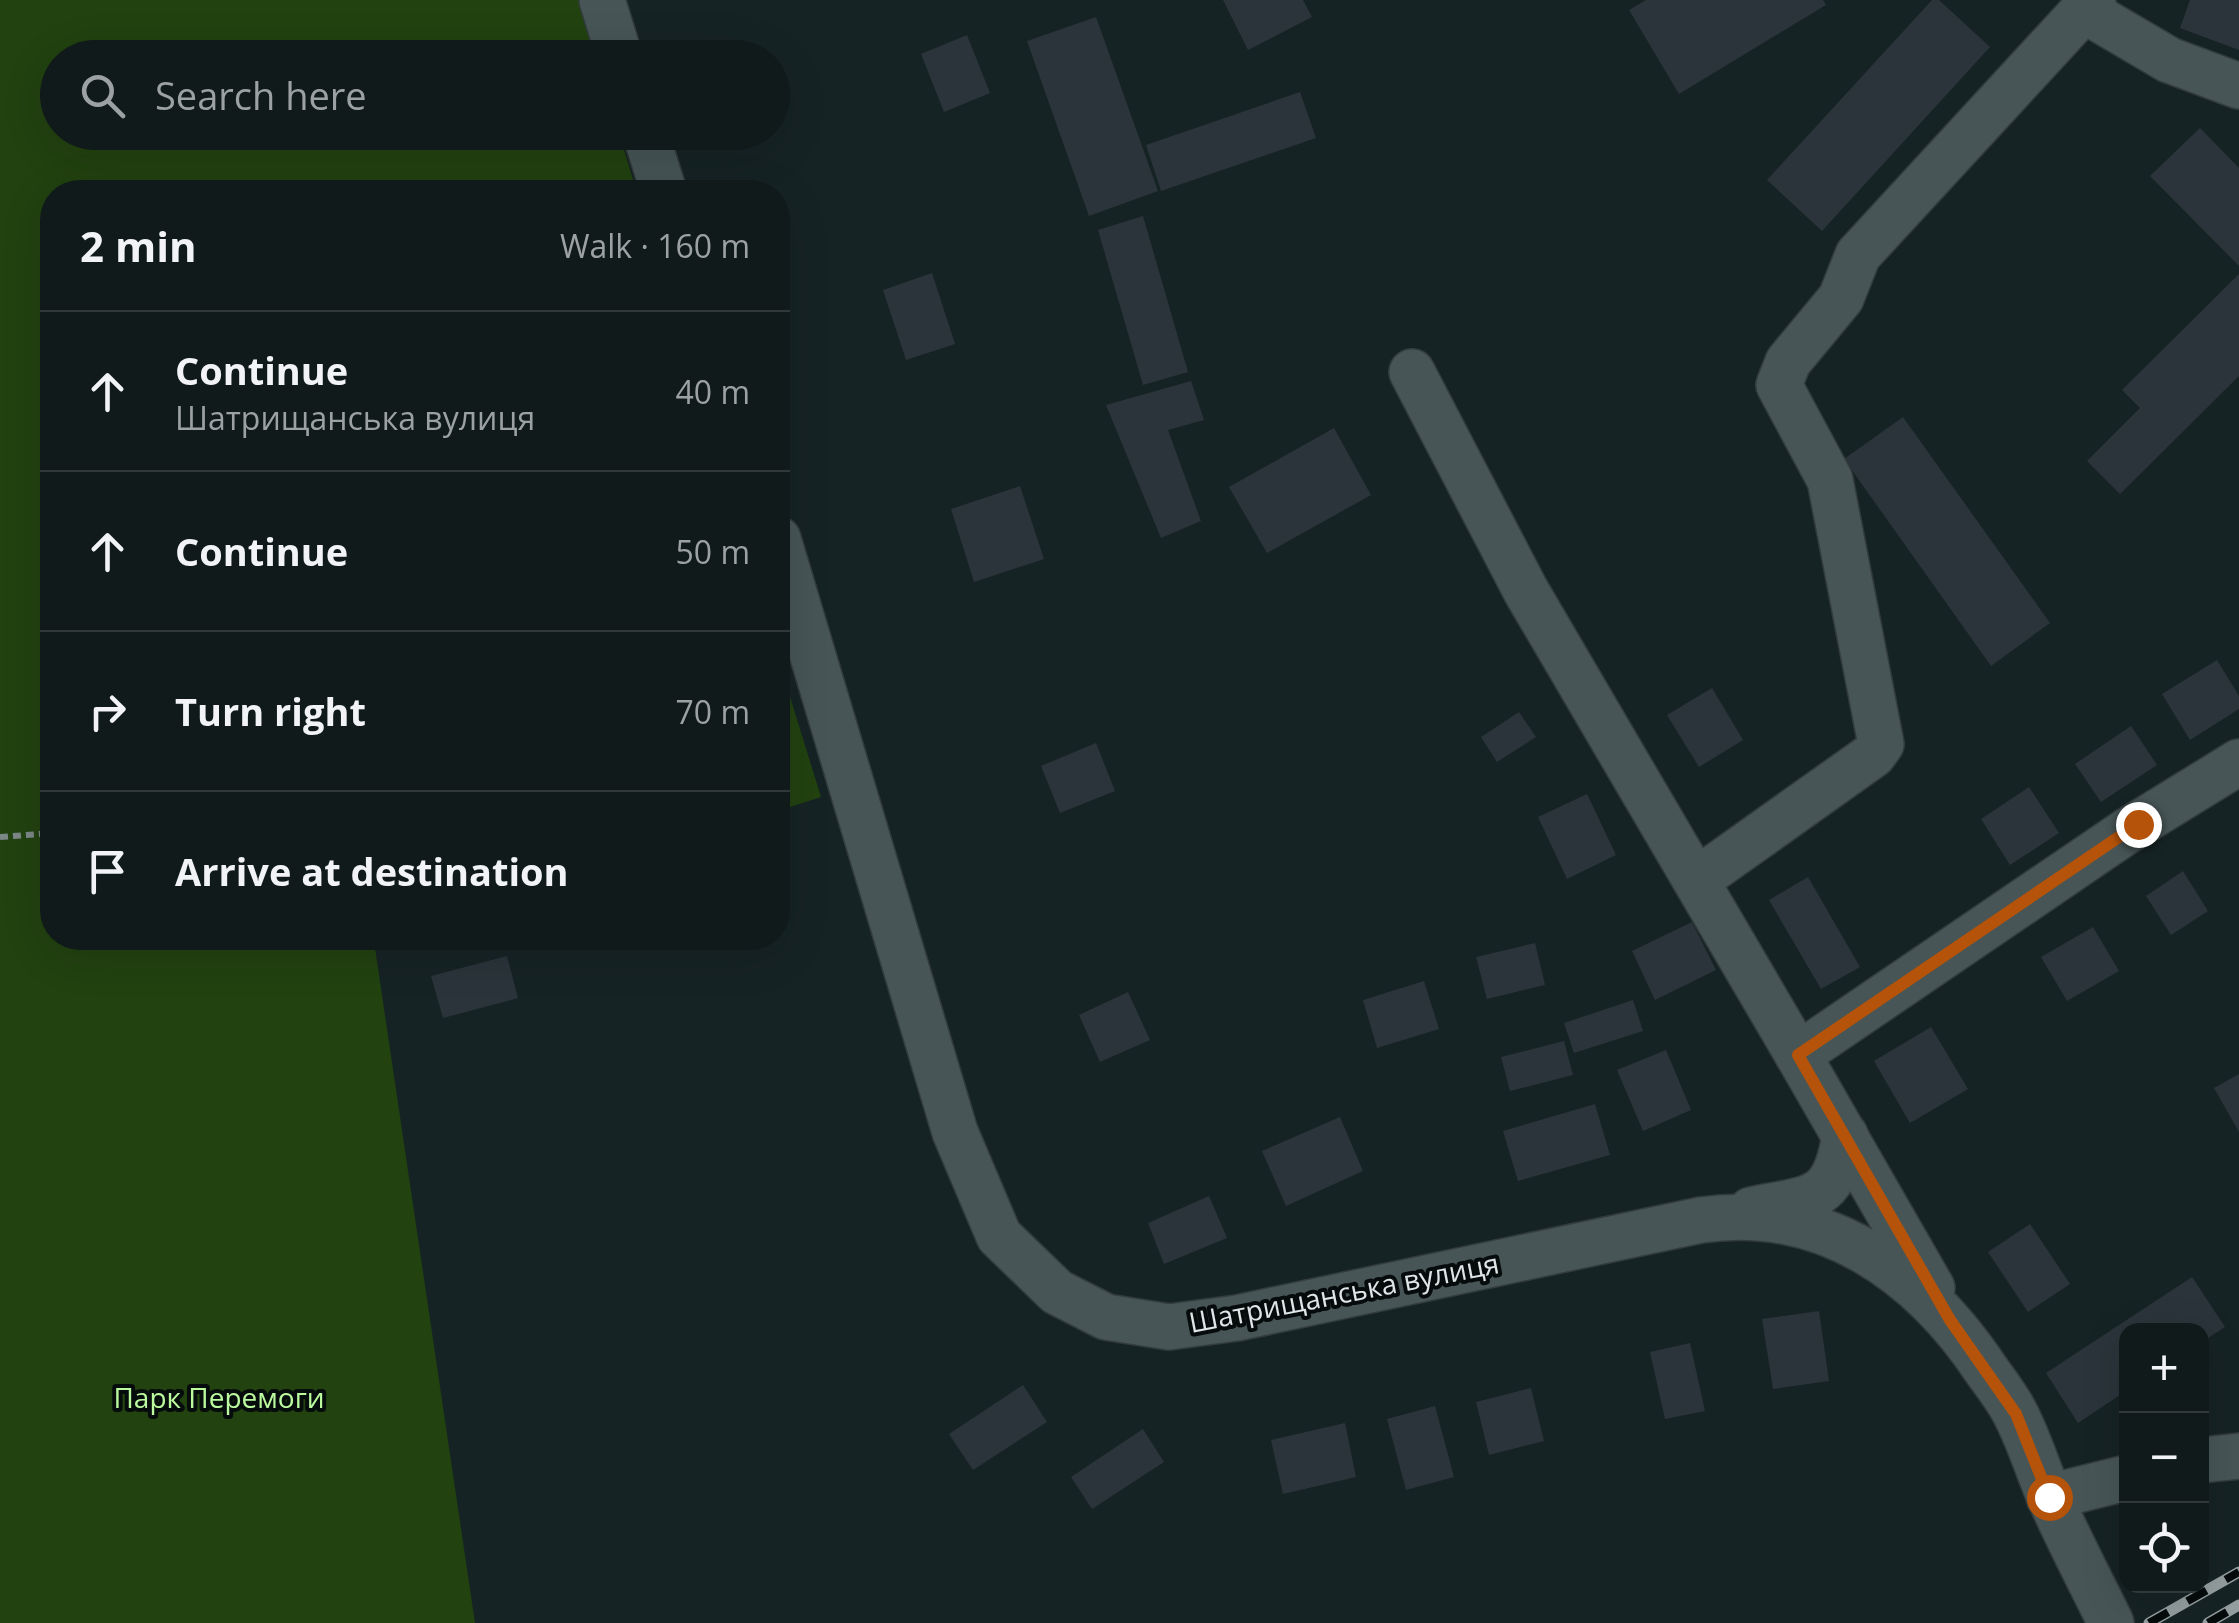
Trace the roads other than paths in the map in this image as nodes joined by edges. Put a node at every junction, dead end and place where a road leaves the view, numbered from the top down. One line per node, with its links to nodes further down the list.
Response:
1 (602, 0): 3 (street)
2 (2088, 5): 4 (street); 10 (street)
3 (614, 40)
4 (2239, 86)
5 (651, 150): 6 (street)
6 (660, 180)
7 (1412, 372): 10 (street)
8 (790, 580): 13 (street, Шатрищанська вулиця)
9 (2239, 762): 11 (street)
10 (1696, 880): 11 (street)
11 (1798, 1055): 12 (street)
12 (1845, 1135): 13 (street); 14 (street)
13 (1715, 1218): 14 (street, Шатрищанська вулиця)
14 (1950, 1320): 18 (street, Шатрищанська вулиця)
15 (2239, 1456): 16 (street)
16 (2209, 1459)
17 (2119, 1480): 18 (street)
18 (2049, 1497): 19 (street, Шатрищанська вулиця)
19 (2112, 1623)

